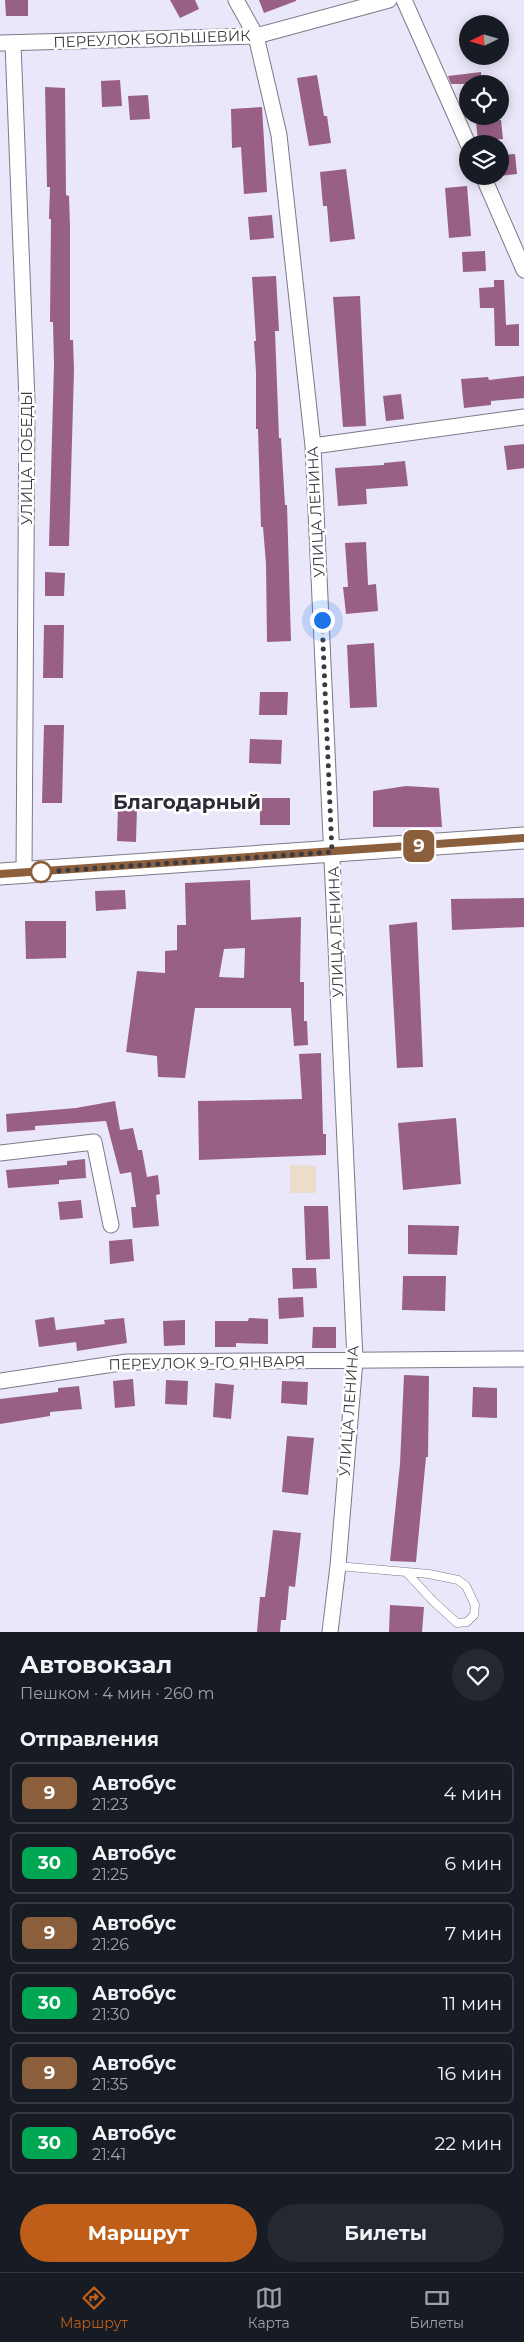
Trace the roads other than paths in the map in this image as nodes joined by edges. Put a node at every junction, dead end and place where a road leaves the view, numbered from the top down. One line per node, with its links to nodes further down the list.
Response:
1 (236, 0): 4 (street, УЛИЦА ЛЕНИНА)
2 (389, 0): 4 (street, ПЕРЕУЛОК БОЛЬШЕВИК)
3 (404, 0): 6 (street)
4 (256, 36): 5 (street, ПЕРЕУЛОК БОЛЬШЕВИК); 10 (street, УЛИЦА ЛЕНИНА)
5 (6, 43): 13 (street, УЛИЦА ПОБЕДЫ)
6 (464, 135)
7 (486, 185): 8 (street)
8 (524, 270)
9 (524, 417): 10 (street)
10 (314, 446): 12 (street, УЛИЦА ЛЕНИНА)
11 (524, 838): 12 (main road)
12 (332, 852): 13 (main road); 18 (street, УЛИЦА ЛЕНИНА)
13 (24, 873): 14 (main road)
14 (0, 874)
15 (0, 1153): 16 (street)
16 (111, 1225)
17 (524, 1359): 18 (street, ПЕРЕУЛОК 9-ГО ЯНВАРЯ)
18 (354, 1360): 19 (street, ПЕРЕУЛОК 9-ГО ЯНВАРЯ); 20 (street, УЛИЦА ЛЕНИНА)
19 (0, 1380)
20 (338, 1566): 21 (lane); 22 (street, УЛИЦА ЛЕНИНА)
21 (407, 1573): 21 (lane)
22 (330, 1632)

